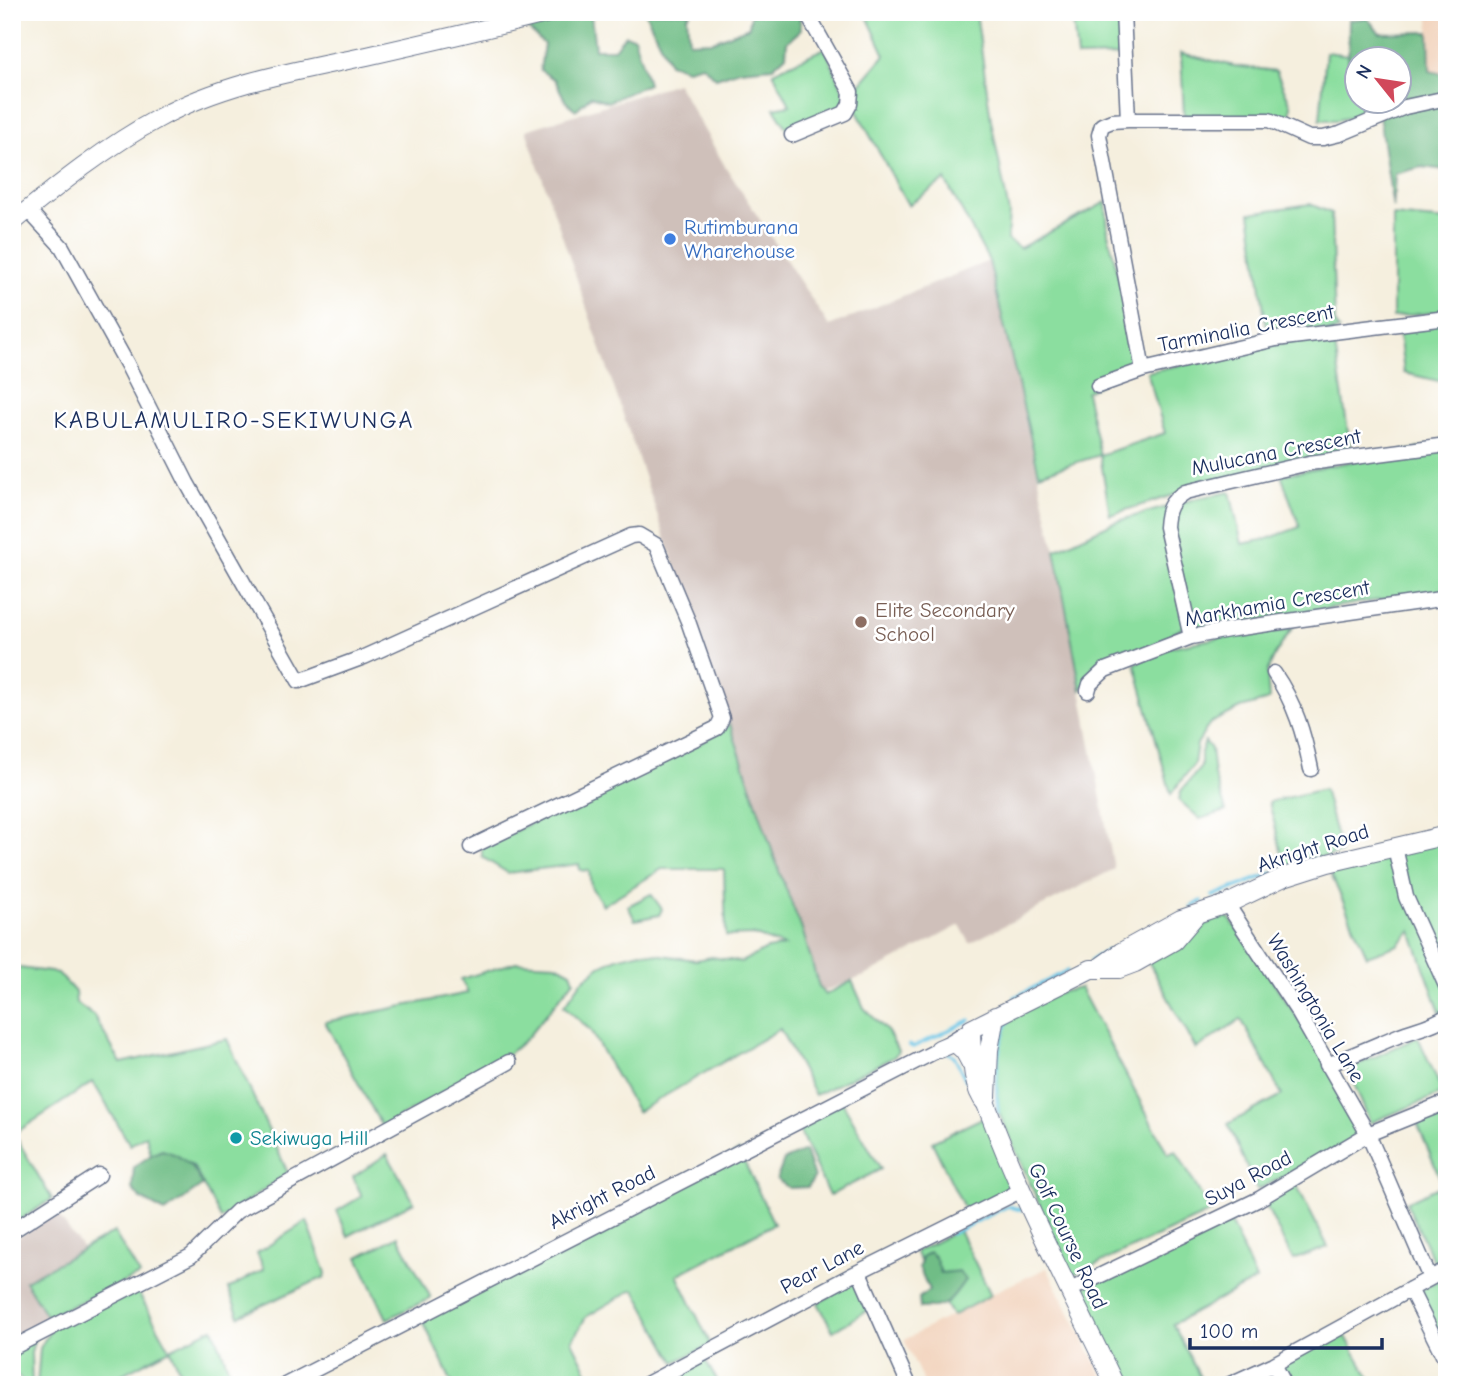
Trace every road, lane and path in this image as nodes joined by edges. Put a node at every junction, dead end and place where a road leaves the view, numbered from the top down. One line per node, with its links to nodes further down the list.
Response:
1 (553, 12): 7 (street)
2 (806, 12): 6 (street)
3 (1123, 12): 5 (street)
4 (1447, 98): 5 (street)
5 (1128, 120): 10 (street)
6 (792, 135)
7 (28, 210): 8 (street); 19 (street)
8 (12, 223)
9 (1447, 318): 10 (street, Tarminalia Crescent)
10 (1143, 370): 11 (street, Tarminalia Crescent)
11 (1098, 386)
12 (1447, 444): 14 (street, Mulucana Crescent)
13 (1447, 598): 14 (street, Markhamia Crescent)
14 (1191, 637): 16 (street, Markhamia Crescent)
15 (1275, 673): 17 (street)
16 (1088, 691)
17 (1311, 769)
18 (1447, 835): 20 (street, Akright Road)
19 (471, 847)
20 (1395, 847): 21 (street, Akright Road); 22 (street)
21 (1227, 904): 24 (street, Akright Road); 28 (street, Washingtonia Lane)
22 (1447, 988)
23 (1447, 1016): 28 (street)
24 (995, 1017): 25 (street, Akright Road); 31 (street, Golf Course Road)
25 (971, 1029): 26 (street, Akright Road); 29 (street, Golf Course Road)
26 (939, 1049): 29 (street); 44 (street, Akright Road)
27 (509, 1062): 41 (street)
28 (1327, 1065): 32 (street, Washingtonia Lane)
29 (973, 1067): 31 (street, Golf Course Road)
30 (1447, 1101): 32 (street, Suya Road)
31 (986, 1104): 34 (street, Golf Course Road)
32 (1367, 1134): 38 (street, Washingtonia Lane); 40 (street, Suya Road)
33 (99, 1175): 35 (street)
34 (1020, 1191): 37 (street, Pear Lane); 40 (street, Golf Course Road)
35 (12, 1231)
36 (1447, 1269): 38 (street)
37 (859, 1272): 45 (street, Pear Lane); 46 (street)
38 (1430, 1278): 39 (street)
39 (1410, 1289): 42 (street); 43 (street)
40 (1068, 1291): 47 (street, Golf Course Road)
41 (12, 1348)
42 (1447, 1363)
43 (1274, 1364): 48 (street); 49 (street)
44 (285, 1385)
45 (645, 1385)
46 (909, 1385)
47 (1115, 1385)
48 (1228, 1385)
49 (1285, 1385)

